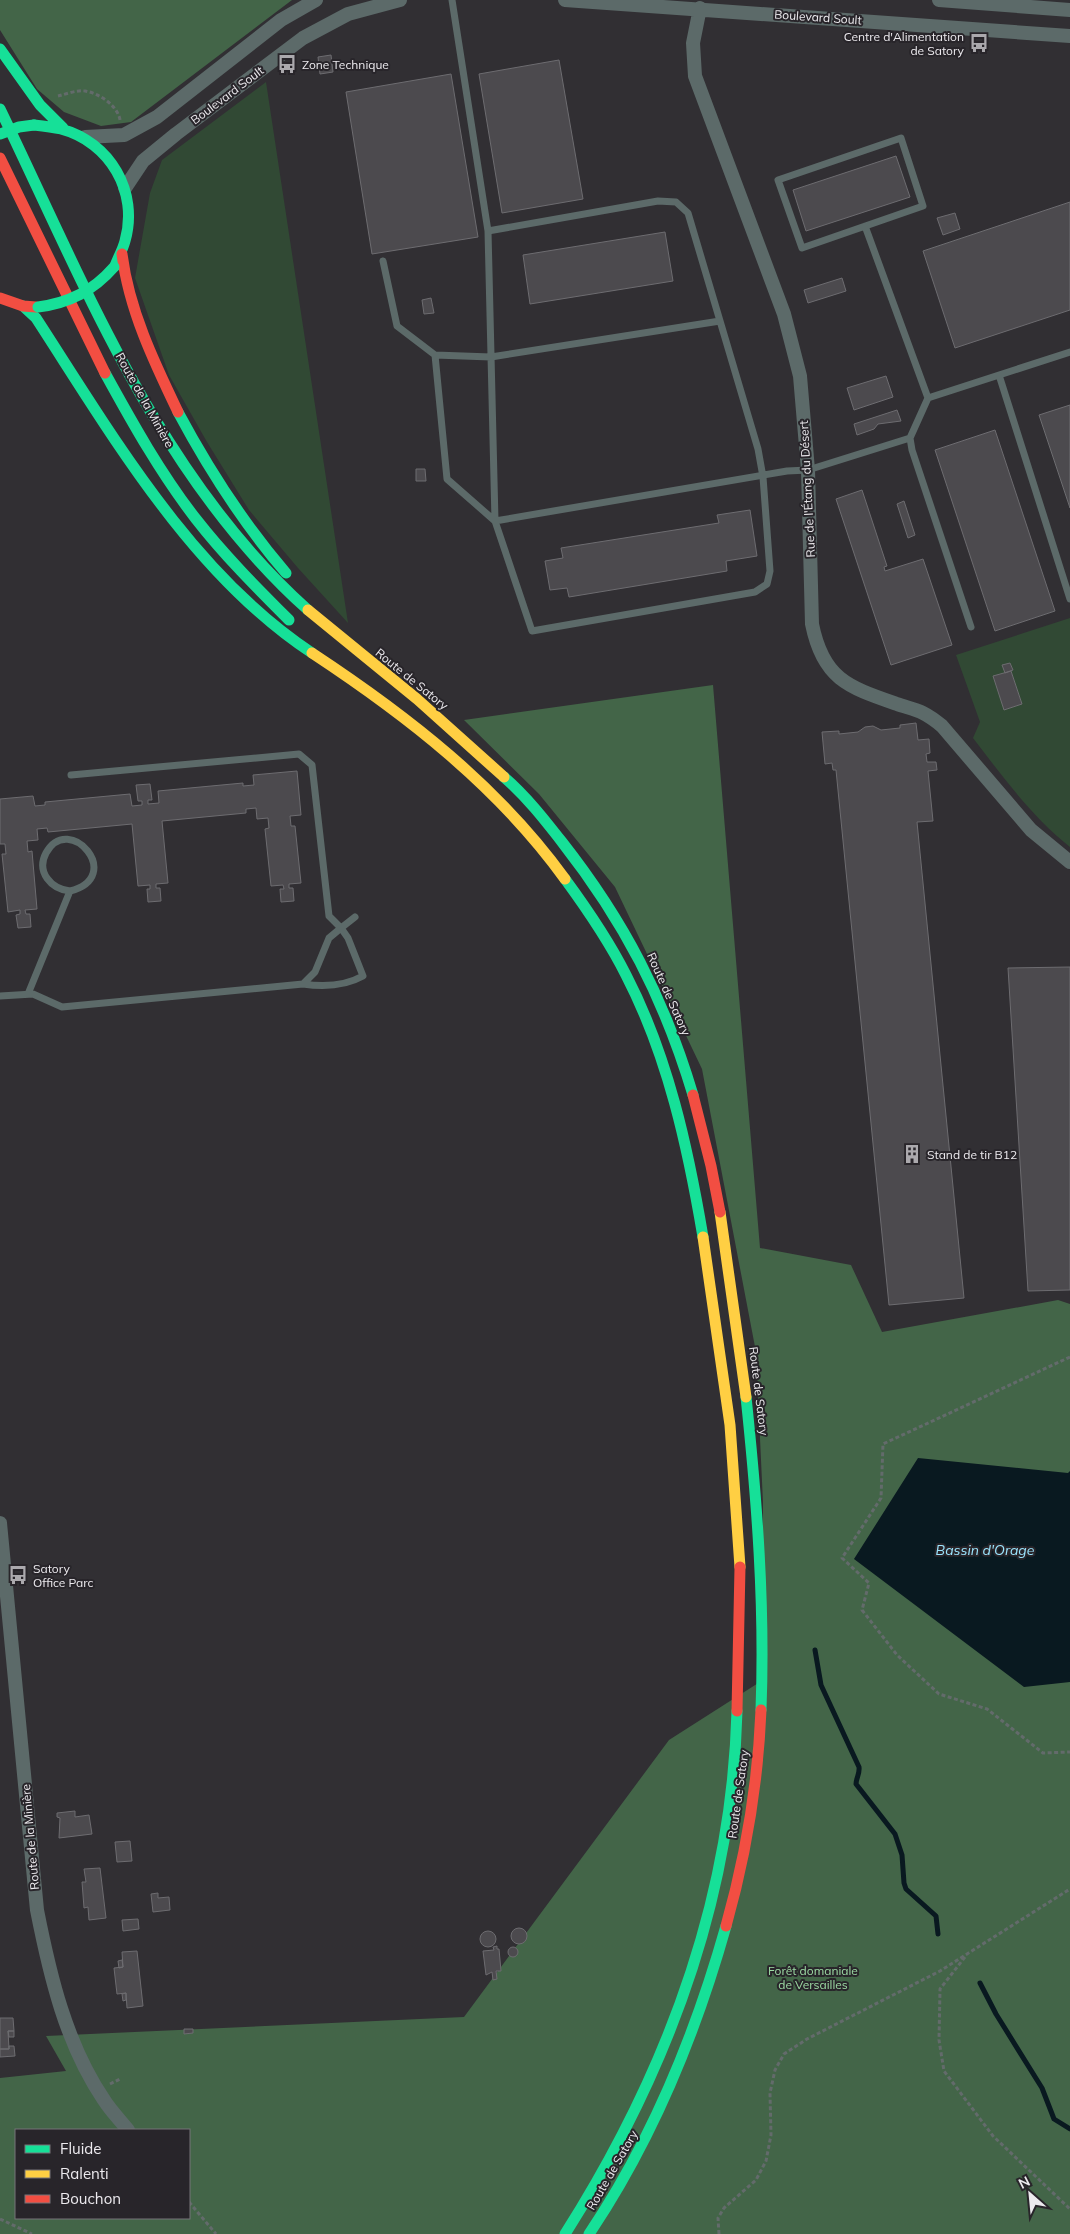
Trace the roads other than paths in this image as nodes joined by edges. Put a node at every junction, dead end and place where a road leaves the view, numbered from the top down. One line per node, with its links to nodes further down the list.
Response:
1 (316, 0): 13 (street, Boulevard Soult)
2 (400, 0): 15 (street, Boulevard Soult)
3 (452, 0): 17 (lane)
4 (565, 0): 6 (street, Boulevard Soult)
5 (939, 0): 7 (street)
6 (700, 8): 8 (street, Boulevard Soult); 29 (street, Rue de l'Étang du Désert)
7 (1070, 10)
8 (1070, 36)
9 (0, 49): 11 (main road)
10 (0, 109): 34 (main road, Route de la Minière)
11 (63, 128): 12 (main road, bridge); 13 (main road)
12 (0, 134)
13 (84, 137): 15 (main road)
14 (0, 158): 35 (main road, Route de la Minière)
15 (126, 188): 18 (main road)
16 (865, 226): 16 (lane); 27 (lane)
17 (488, 231): 22 (lane); 25 (lane)
18 (122, 254): 21 (main road, bridge); 34 (main road)
19 (383, 261): 24 (lane)
20 (1, 299): 21 (main road)
21 (23, 306): 35 (main road)
22 (720, 321): 25 (lane); 30 (lane)
23 (1070, 352): 26 (lane)
24 (435, 356): 25 (lane); 31 (lane)
25 (491, 358): 31 (lane)
26 (998, 375): 27 (lane); 32 (lane)
27 (928, 398): 28 (lane)
28 (910, 438): 29 (lane); 33 (lane)
29 (808, 470): 30 (lane); 37 (street, Rue de l'Étang du Désert)
30 (763, 477): 31 (lane); 31 (lane)
31 (495, 521)
32 (1070, 598)
33 (972, 627)
34 (352, 648): 48 (main road, Route de Satory)
35 (361, 685): 47 (main road, Route de Satory)
36 (70, 775): 40 (lane)
37 (1070, 862)
38 (70, 891): 38 (lane); 42 (lane)
39 (355, 917): 40 (lane)
40 (341, 928): 41 (lane); 41 (lane)
41 (303, 984): 42 (lane)
42 (28, 994): 43 (lane)
43 (0, 996)
44 (0, 1523): 45 (street, Route de la Minière)
45 (5, 1621): 46 (street, Route de la Minière)
46 (127, 2129)
47 (565, 2234)
48 (589, 2234)

